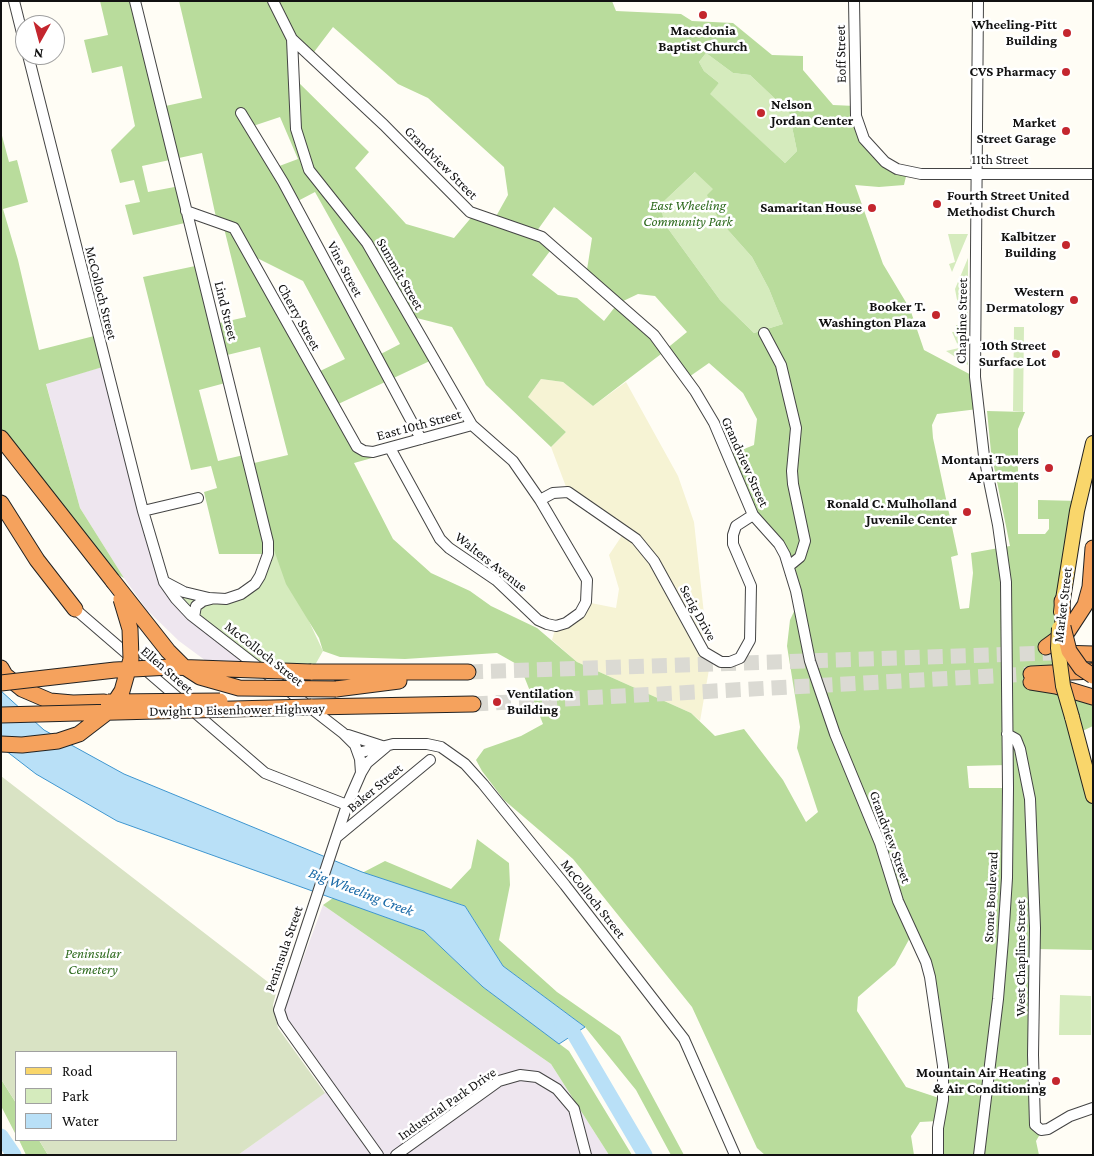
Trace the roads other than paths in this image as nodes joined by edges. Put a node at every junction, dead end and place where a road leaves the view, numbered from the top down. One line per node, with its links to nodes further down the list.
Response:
1 (14, 1): 6 (street)
2 (135, 1): 13 (street, Lind Street)
3 (273, 1): 7 (street, Grandview Street)
4 (854, 1): 10 (street, Eoff Street)
5 (978, 1): 11 (street, Chapline Street)
6 (18, 15)
7 (292, 39): 15 (street, Summit Street); 26 (street, Grandview Street)
8 (31, 65): 25 (street, McColloch Street)
9 (241, 113): 17 (street, Vine Street)
10 (907, 172): 11 (street, 11th Street)
11 (978, 174): 12 (street, 11th Street); 36 (street, Chapline Street)
12 (1093, 174)
13 (186, 211): 20 (street, Cherry Street); 31 (street, Lind Street)
14 (764, 333): 28 (street)
15 (472, 425): 17 (street, East 10th Street); 23 (street, Summit Street)
16 (1, 438): 29 (highway)
17 (421, 439): 19 (street, East 10th Street)
18 (1093, 443): 32 (main road, Market Street)
19 (390, 448): 20 (street, East 10th Street); 23 (street, Walters Avenue)
20 (374, 452)
21 (1, 496): 24 (highway)
22 (198, 498): 25 (street)
23 (540, 500): 26 (street, Serig Drive)
24 (5, 509): 33 (highway)
25 (143, 511): 30 (street, McColloch Street)
26 (753, 515): 28 (street, Grandview Street)
27 (1093, 548): 37 (highway)
28 (789, 566): 61 (street, Grandview Street)
29 (113, 581): 41 (highway, bridge); 48 (highway, bridge)
30 (164, 582): 31 (street, Lind Street); 34 (street, McColloch Street)
31 (215, 599): 34 (street, Lind Street)
32 (1062, 601): 35 (highway)
33 (75, 609): 54 (street, Ellen Street)
34 (194, 617): 46 (street, McColloch Street)
35 (1061, 628): 40 (highway, bridge); 53 (main road, Market Street, bridge)
36 (1005, 639): 47 (street, Stone Boulevard)
37 (1093, 654)
38 (1, 668): 44 (highway, bridge)
39 (1093, 671): 42 (highway)
40 (1093, 676)
41 (1, 683)
42 (1093, 697)
43 (473, 704): 44 (highway, Dwight D Eisenhower Highway)
44 (311, 707): 45 (highway, Dwight D Eisenhower Highway, bridge)
45 (1, 715)
46 (343, 733): 49 (street); 50 (street, McColloch Street)
47 (1006, 734): 56 (street, West Chapline Street); 62 (street, Stone Boulevard)
48 (1, 744)
49 (386, 746): 50 (street, McColloch Street); 52 (street); 60 (street, McColloch Street)
50 (358, 753): 52 (street)
51 (430, 760): 55 (street, Baker Street)
52 (361, 773): 54 (street, Peninsula Street)
53 (1093, 796)
54 (347, 805): 55 (street, Peninsula Street)
55 (336, 841): 57 (street, Peninsula Street)
56 (1093, 1108)
57 (378, 1155)
58 (396, 1155): 59 (street, Industrial Park Drive)
59 (586, 1155)
60 (735, 1155)
61 (938, 1155)
62 (979, 1155)

